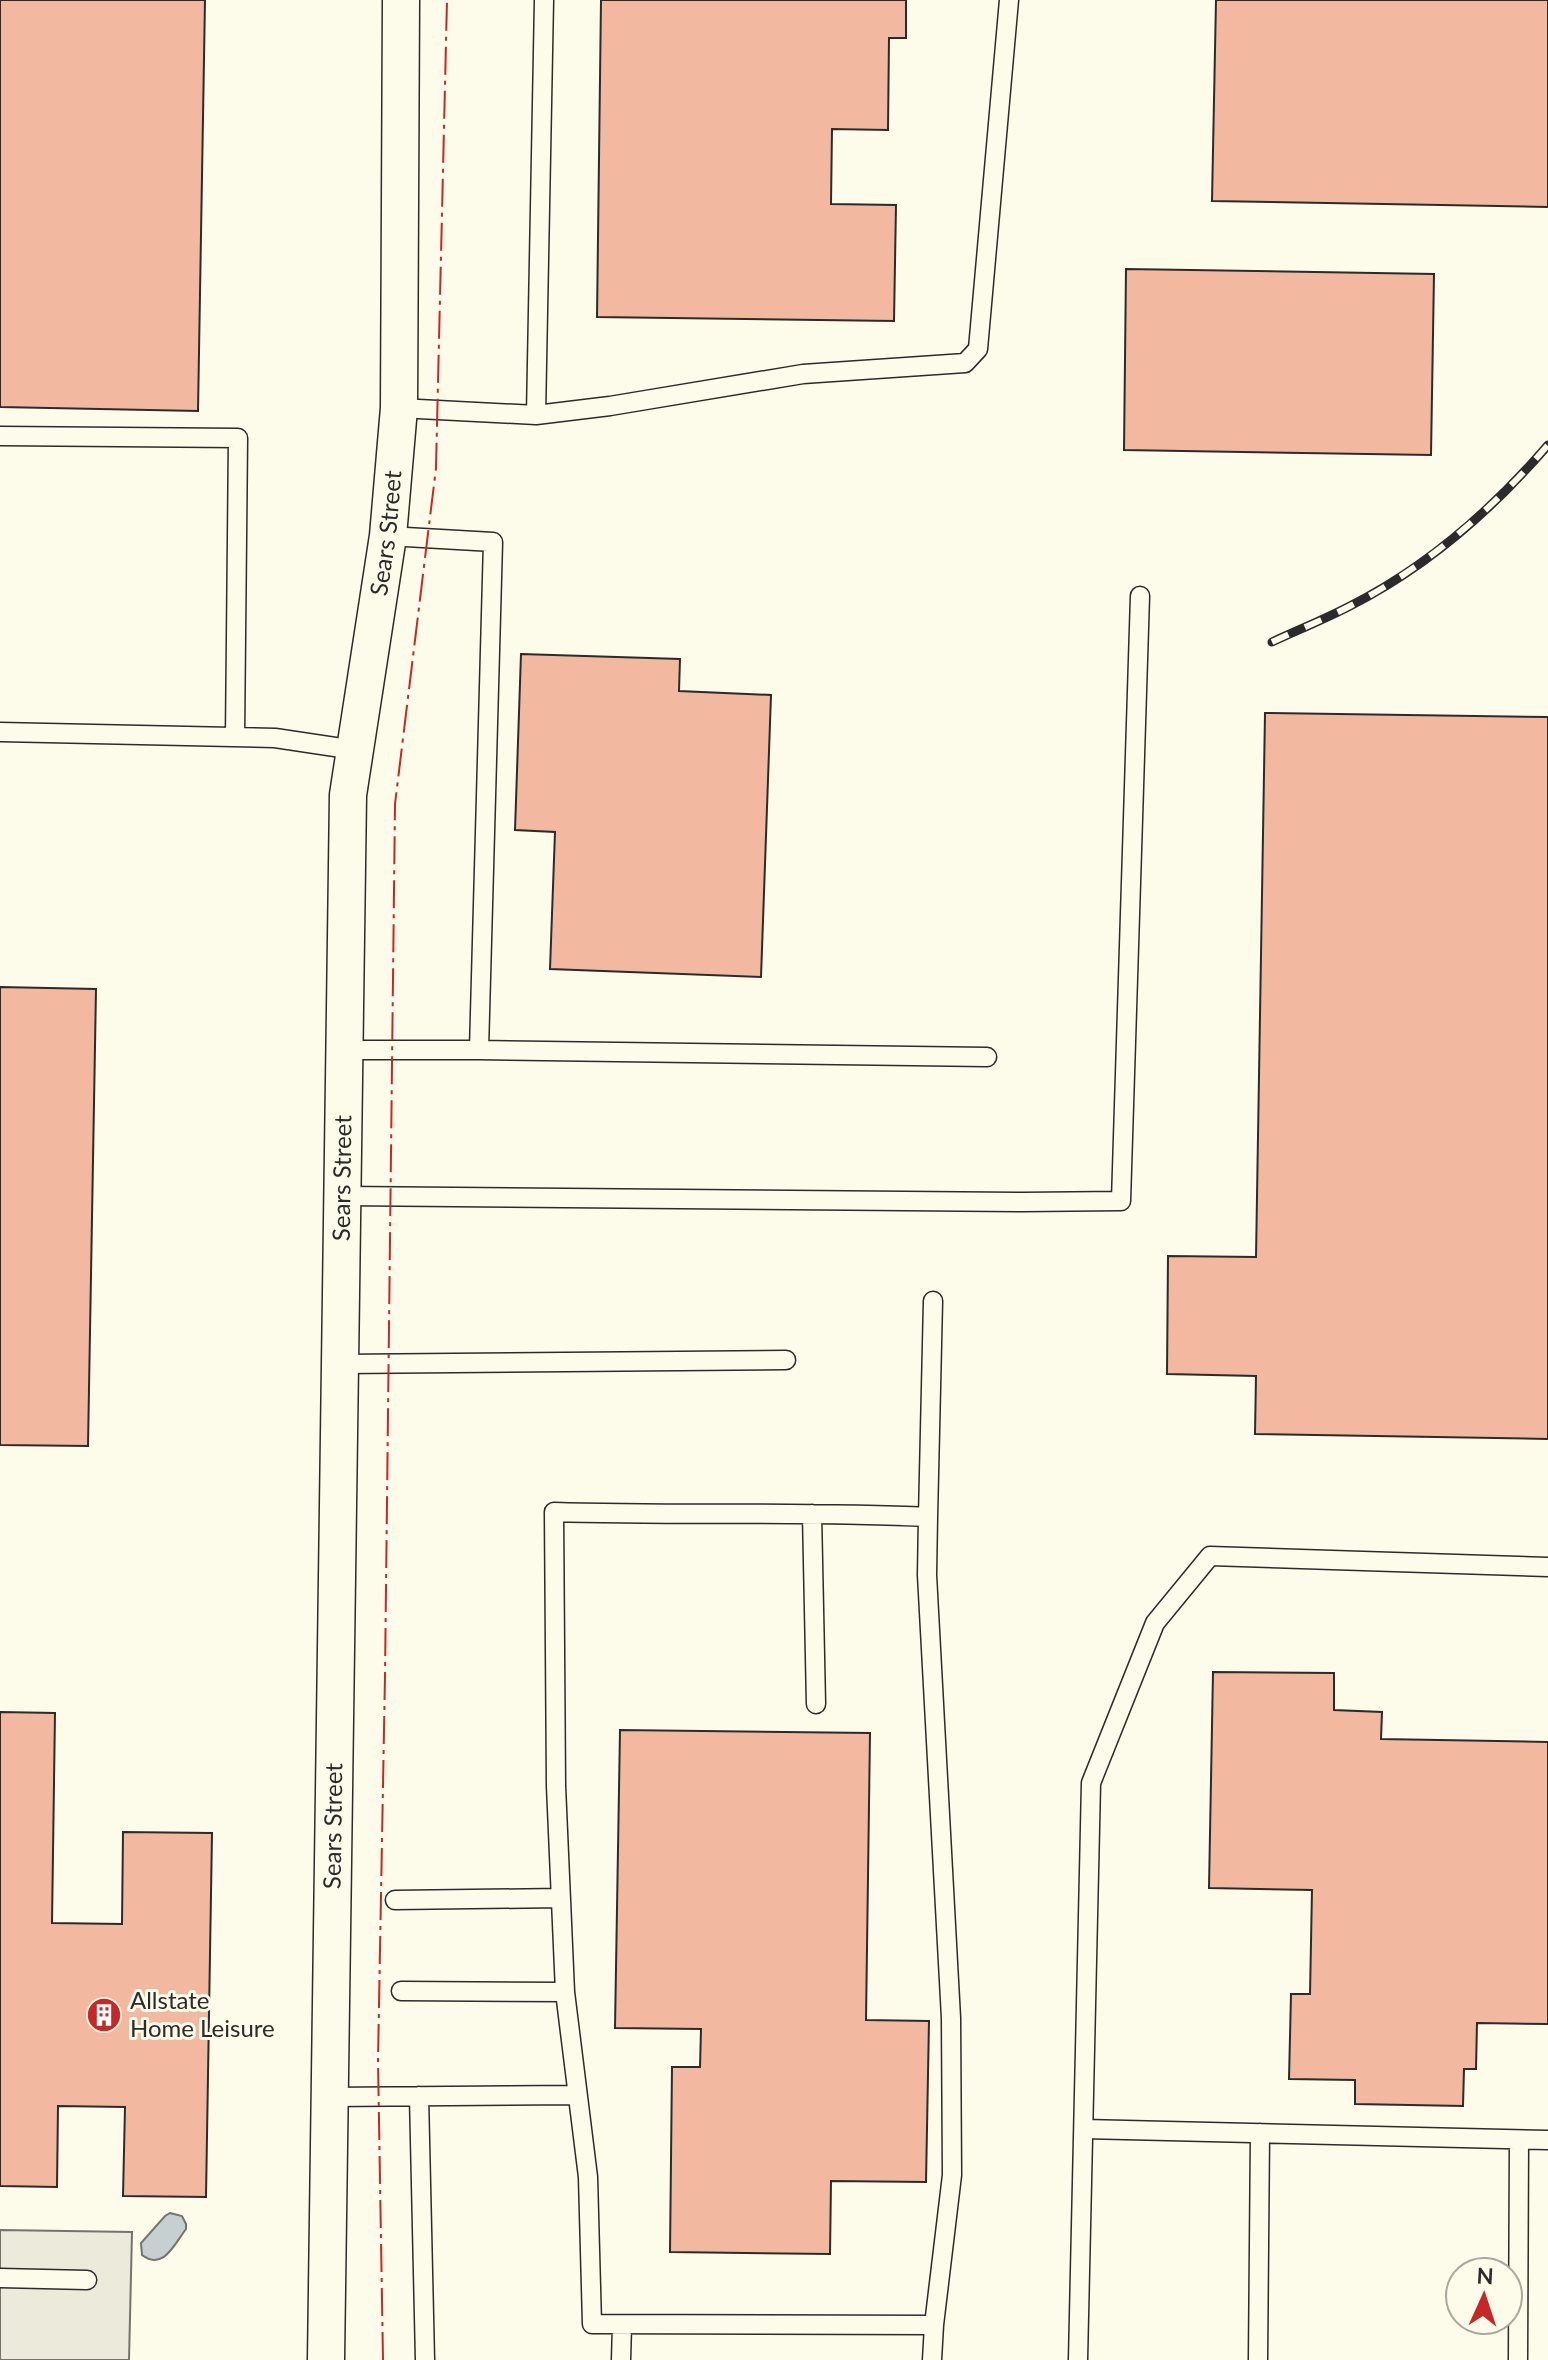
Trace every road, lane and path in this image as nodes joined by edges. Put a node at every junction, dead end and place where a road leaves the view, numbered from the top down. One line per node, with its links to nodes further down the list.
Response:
1 (401, 0): 4 (street, Sears Street)
2 (544, 0): 5 (lane)
3 (1009, 0): 5 (lane)
4 (399, 408): 5 (lane); 7 (street, Sears Street)
5 (536, 415)
6 (0, 436): 10 (lane)
7 (388, 536): 11 (street, Sears Street); 13 (lane)
8 (1140, 596): 15 (lane)
9 (0, 732): 10 (lane)
10 (235, 737): 11 (lane)
11 (355, 750): 12 (street, Sears Street)
12 (345, 1050): 13 (lane); 15 (street, Sears Street)
13 (479, 1050): 14 (lane)
14 (987, 1057)
15 (343, 1196): 18 (street, Sears Street)
16 (933, 1301): 20 (lane)
17 (786, 1360): 18 (lane)
18 (342, 1364): 29 (street, Sears Street)
19 (812, 1514): 20 (lane); 22 (lane); 23 (lane)
20 (928, 1517): 37 (lane)
21 (1548, 1567): 30 (lane)
22 (816, 1704)
23 (561, 1898): 24 (lane); 26 (lane)
24 (395, 1900)
25 (401, 1991): 26 (lane)
26 (565, 1992): 27 (lane)
27 (577, 2095): 28 (lane); 36 (lane)
28 (419, 2096): 29 (lane); 39 (lane)
29 (329, 2097): 38 (street, Sears Street)
30 (1084, 2129): 31 (lane); 42 (lane)
31 (1260, 2133): 32 (lane); 43 (lane)
32 (1519, 2140): 33 (lane); 44 (lane)
33 (1548, 2140)
34 (0, 2278): 35 (lane)
35 (87, 2280)
36 (622, 2325): 37 (lane); 40 (lane)
37 (934, 2325): 41 (lane)
38 (326, 2360)
39 (425, 2360)
40 (621, 2360)
41 (932, 2360)
42 (1078, 2360)
43 (1258, 2360)
44 (1518, 2360)

